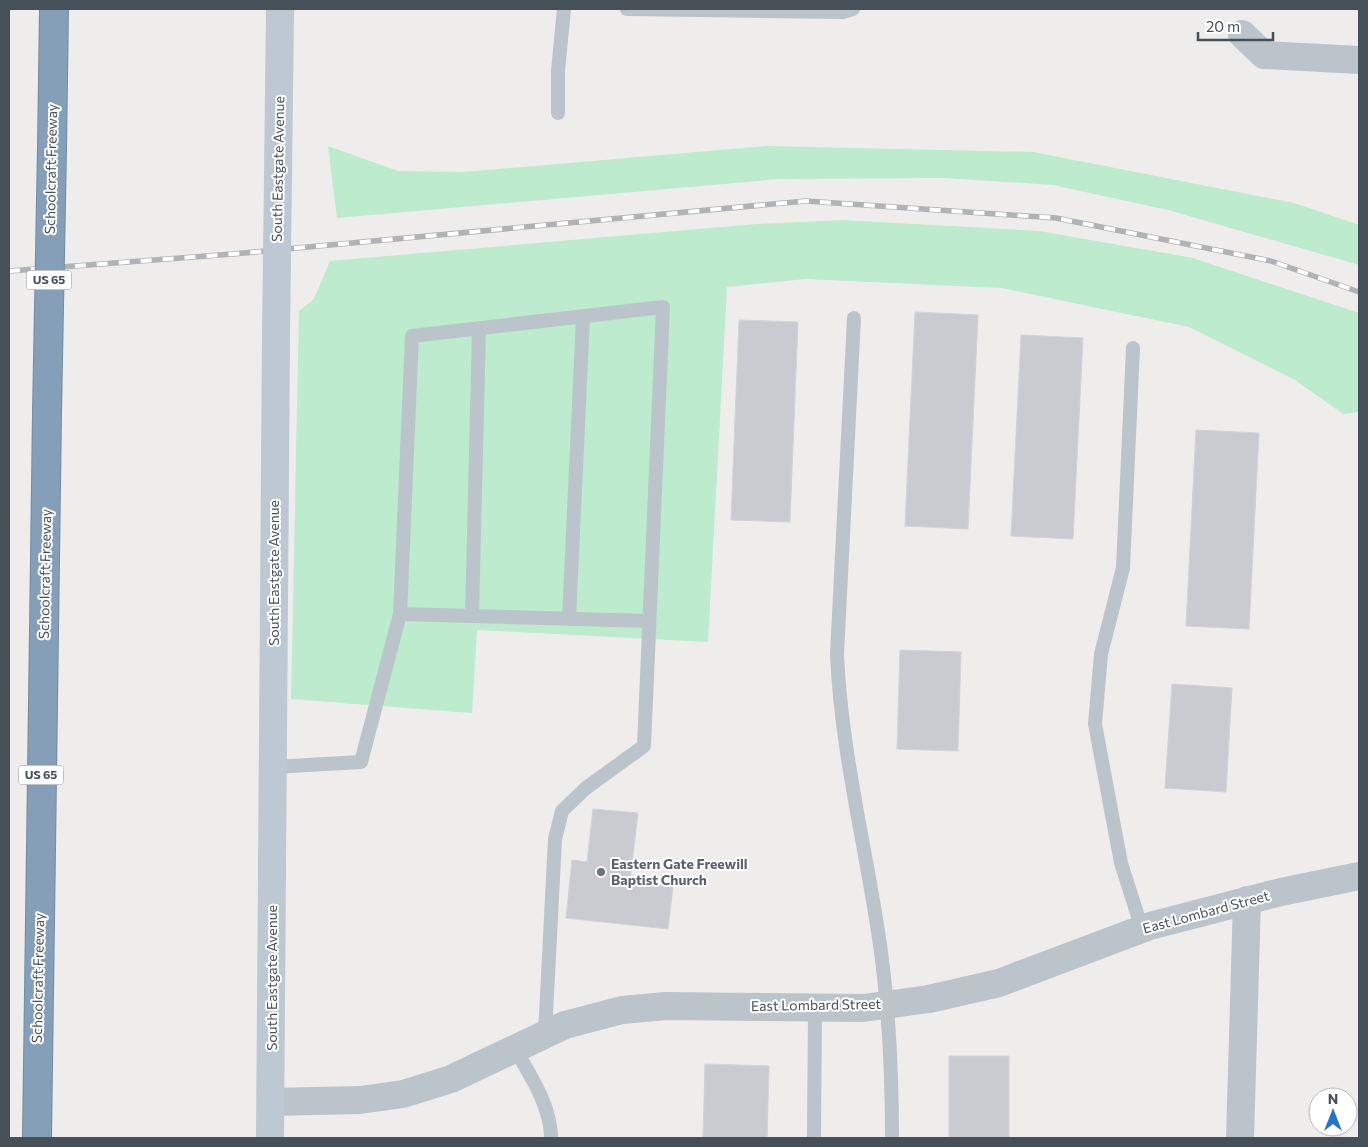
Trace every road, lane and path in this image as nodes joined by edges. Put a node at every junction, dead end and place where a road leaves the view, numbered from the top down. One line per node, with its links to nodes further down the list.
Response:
1 (54, 9): 26 (highway, Schoolcraft Freeway / US 65, bridge)
2 (280, 9): 17 (street, South Eastgate Avenue, bridge)
3 (564, 9): 8 (lane)
4 (627, 9): 5 (lane)
5 (853, 9)
6 (1242, 34): 7 (street)
7 (1359, 60)
8 (558, 113)
9 (582, 317): 11 (lane); 15 (lane); 16 (lane)
10 (854, 318): 21 (lane)
11 (479, 329): 13 (lane); 14 (lane)
12 (1133, 348): 20 (lane)
13 (400, 614): 14 (lane); 17 (lane)
14 (472, 616): 15 (lane)
15 (569, 619): 16 (lane)
16 (648, 621): 23 (lane)
17 (273, 767): 25 (street, South Eastgate Avenue)
18 (1359, 876): 19 (street, East Lombard Street)
19 (1247, 900): 20 (street, East Lombard Street); 31 (street)
20 (1142, 929): 21 (street, East Lombard Street)
21 (887, 1005): 22 (street, East Lombard Street); 30 (lane)
22 (815, 1007): 23 (street, East Lombard Street); 29 (lane)
23 (545, 1034): 24 (street, East Lombard Street)
24 (515, 1049): 25 (street, East Lombard Street); 28 (lane)
25 (271, 1102): 27 (street, South Eastgate Avenue)
26 (37, 1138)
27 (270, 1138)
28 (551, 1138)
29 (814, 1138)
30 (892, 1138)
31 (1240, 1138)

